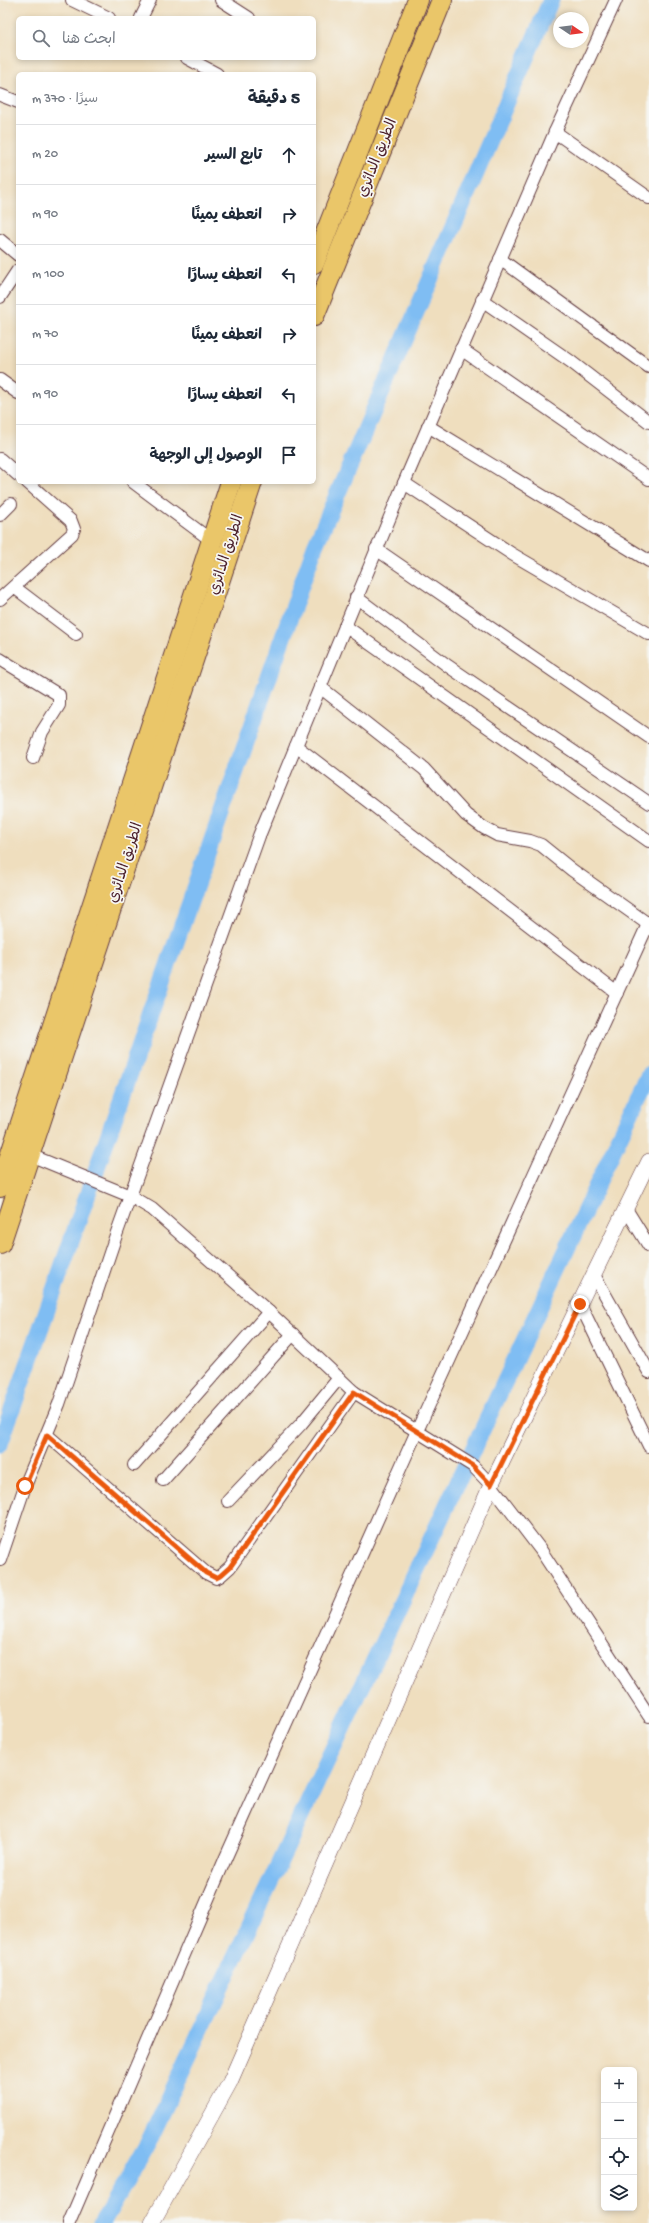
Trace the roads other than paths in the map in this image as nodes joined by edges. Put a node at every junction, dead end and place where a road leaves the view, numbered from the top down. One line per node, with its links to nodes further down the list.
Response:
1 (72, 0): 7 (street)
2 (150, 0): 8 (street)
3 (221, 0): 9 (street)
4 (418, 0): 18 (highway, الطريق الدائري)
5 (442, 0): 23 (highway, الطريق الدائري)
6 (616, 0): 14 (street)
7 (105, 16)
8 (143, 16)
9 (246, 16)
10 (191, 60): 11 (street)
11 (213, 72)
12 (0, 95): 13 (street)
13 (16, 101)
14 (555, 132): 15 (street); 19 (street)
15 (649, 198)
16 (0, 240): 17 (street)
17 (16, 253)
18 (316, 258)
19 (500, 259): 22 (street); 25 (street)
20 (16, 273): 21 (street)
21 (0, 297)
22 (482, 300): 24 (street); 28 (street)
23 (316, 311)
24 (461, 349): 29 (street); 32 (street)
25 (649, 367)
26 (0, 380): 27 (street)
27 (16, 392)
28 (649, 422)
29 (428, 426): 33 (street); 42 (street)
30 (0, 459): 31 (street)
31 (16, 473)
32 (649, 479)
33 (404, 483): 41 (street); 48 (street)
34 (29, 484): 43 (street)
35 (136, 484): 40 (street)
36 (230, 484): 40 (highway, الطريق الدائري)
37 (251, 484): 58 (highway, الطريق الدائري)
38 (11, 504): 39 (street)
39 (0, 515)
40 (212, 541): 60 (highway, الطريق الدائري)
41 (376, 549): 44 (street); 51 (street)
42 (649, 561)
43 (14, 587): 45 (street); 47 (street)
44 (356, 597): 46 (street); 54 (street)
45 (0, 599)
46 (345, 626): 50 (street); 55 (street)
47 (76, 634)
48 (649, 634)
49 (0, 659): 53 (street)
50 (320, 687): 52 (street); 56 (street)
51 (649, 737)
52 (296, 746): 57 (street); 61 (street)
53 (33, 758)
54 (649, 803)
55 (649, 840)
56 (649, 923): 57 (street)
57 (617, 993): 72 (street)
58 (30, 1155): 61 (street); 63 (highway, الطريق الدائري)
59 (649, 1161): 62 (street)
60 (0, 1187)
61 (130, 1196): 67 (street); 73 (street)
62 (626, 1209): 64 (street); 65 (street)
63 (0, 1244)
64 (649, 1246)
65 (594, 1275): 66 (street); 69 (street)
66 (580, 1304): 74 (street); 77 (street)
67 (269, 1312): 68 (street); 75 (street)
68 (293, 1334): 70 (street); 76 (street)
69 (649, 1372)
70 (339, 1378): 71 (street); 78 (street)
71 (354, 1392): 72 (street); 73 (street)
72 (417, 1431): 77 (street); 81 (street)
73 (47, 1435): 79 (street)
74 (649, 1446)
75 (134, 1465)
76 (164, 1480)
77 (491, 1485): 80 (street); 82 (street)
78 (228, 1501)
79 (0, 1560)
80 (649, 1716)
81 (69, 2223)
82 (152, 2223)

